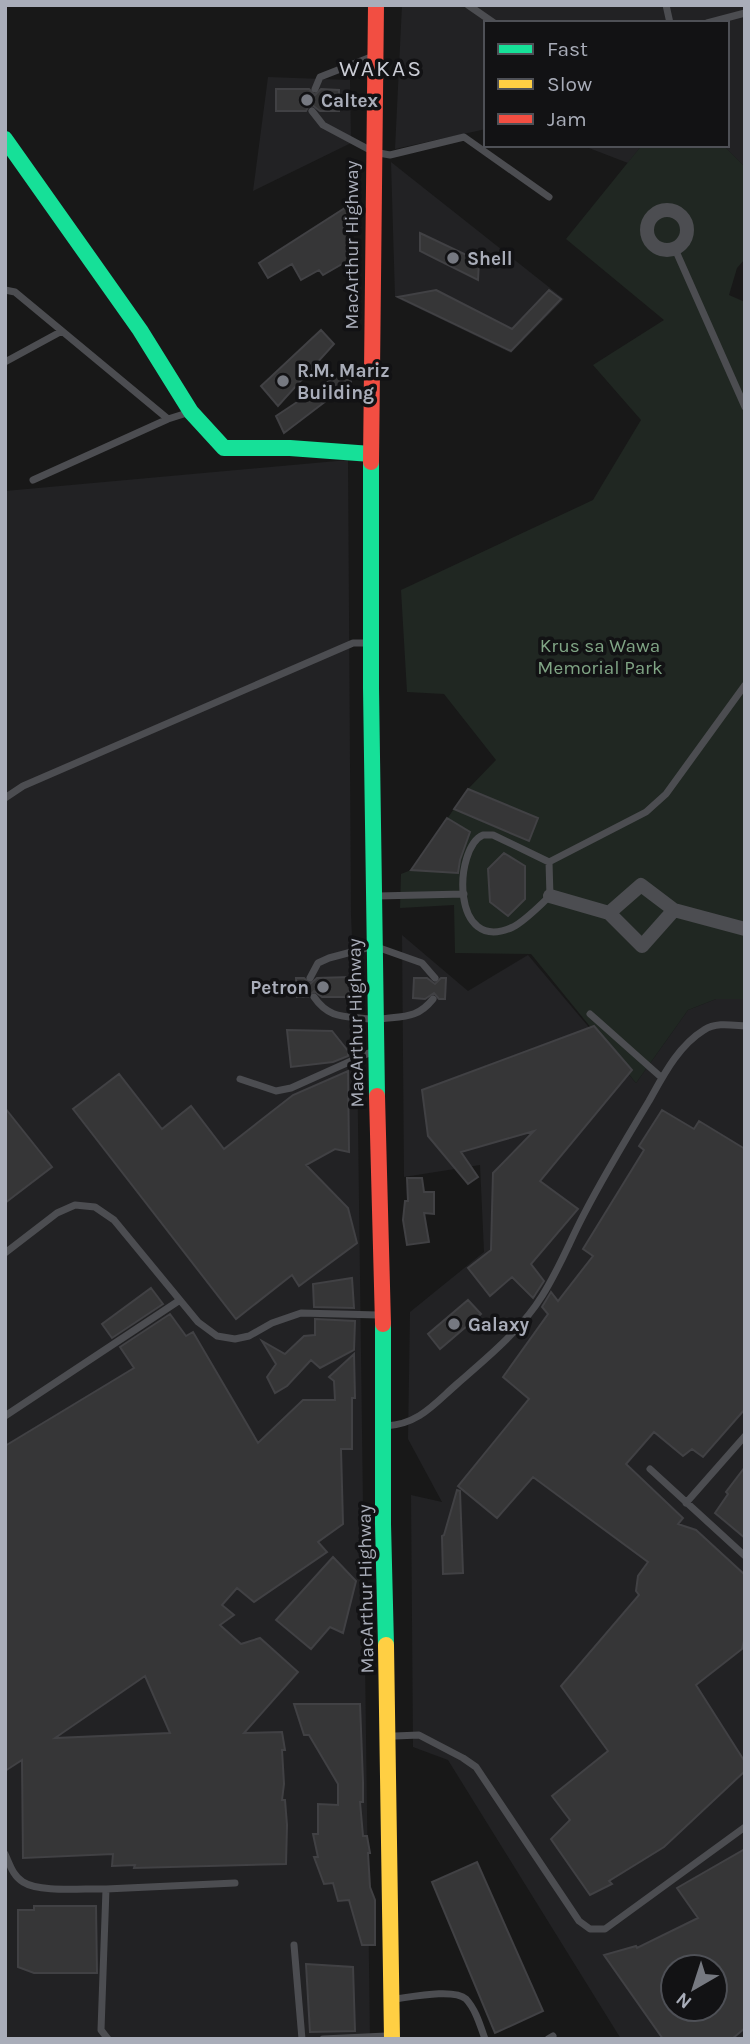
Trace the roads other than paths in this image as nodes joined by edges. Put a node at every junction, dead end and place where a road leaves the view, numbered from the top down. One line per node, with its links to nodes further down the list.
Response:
1 (376, 5): 6 (main road, MacArthur Highway)
2 (468, 5): 4 (lane)
3 (745, 13): 5 (lane)
4 (491, 21)
5 (715, 21)
6 (375, 55): 7 (lane); 10 (main road, MacArthur Highway)
7 (315, 89)
8 (312, 111): 10 (lane)
9 (5, 139): 17 (main road)
10 (373, 151): 11 (lane); 19 (main road, MacArthur Highway)
11 (549, 197)
12 (675, 249): 16 (lane)
13 (5, 290): 14 (lane)
14 (62, 331): 15 (lane); 18 (lane)
15 (5, 362)
16 (745, 407)
17 (191, 412): 18 (lane); 19 (main road)
18 (168, 419): 20 (lane)
19 (371, 454): 21 (main road, MacArthur Highway)
20 (33, 480)
21 (371, 643): 23 (lane); 26 (main road, MacArthur Highway)
22 (745, 685): 24 (lane)
23 (5, 798)
24 (550, 862): 25 (lane); 27 (lane)
25 (464, 894): 26 (lane); 27 (lane)
26 (373, 896): 31 (main road, MacArthur Highway)
27 (550, 896): 29 (street)
28 (674, 910): 29 (street); 29 (street); 30 (street)
29 (609, 913)
30 (745, 929)
31 (374, 946): 32 (lane); 33 (lane); 37 (main road, MacArthur Highway)
32 (310, 978)
33 (435, 978)
34 (314, 997): 37 (lane)
35 (433, 999): 37 (lane)
36 (590, 1014): 40 (lane)
37 (375, 1020): 39 (main road, MacArthur Highway)
38 (745, 1026): 40 (lane)
39 (376, 1050): 41 (lane); 44 (main road, MacArthur Highway)
40 (662, 1078): 46 (lane)
41 (240, 1079)
42 (5, 1253): 43 (lane)
43 (180, 1300): 44 (lane); 45 (lane)
44 (383, 1315): 46 (main road, MacArthur Highway)
45 (5, 1416)
46 (385, 1426): 51 (main road, MacArthur Highway)
47 (745, 1436): 49 (lane)
48 (650, 1469): 49 (lane)
49 (686, 1503): 50 (lane)
50 (745, 1556)
51 (388, 1736): 52 (lane); 57 (main road, MacArthur Highway)
52 (745, 1827)
53 (5, 1854): 55 (lane)
54 (235, 1883): 55 (lane)
55 (106, 1889): 59 (lane)
56 (294, 1945): 60 (lane)
57 (391, 1999): 58 (main road, MacArthur Highway); 62 (lane)
58 (392, 2037): 61 (lane)
59 (108, 2039)
60 (302, 2039)
61 (323, 2039)
62 (485, 2039)

